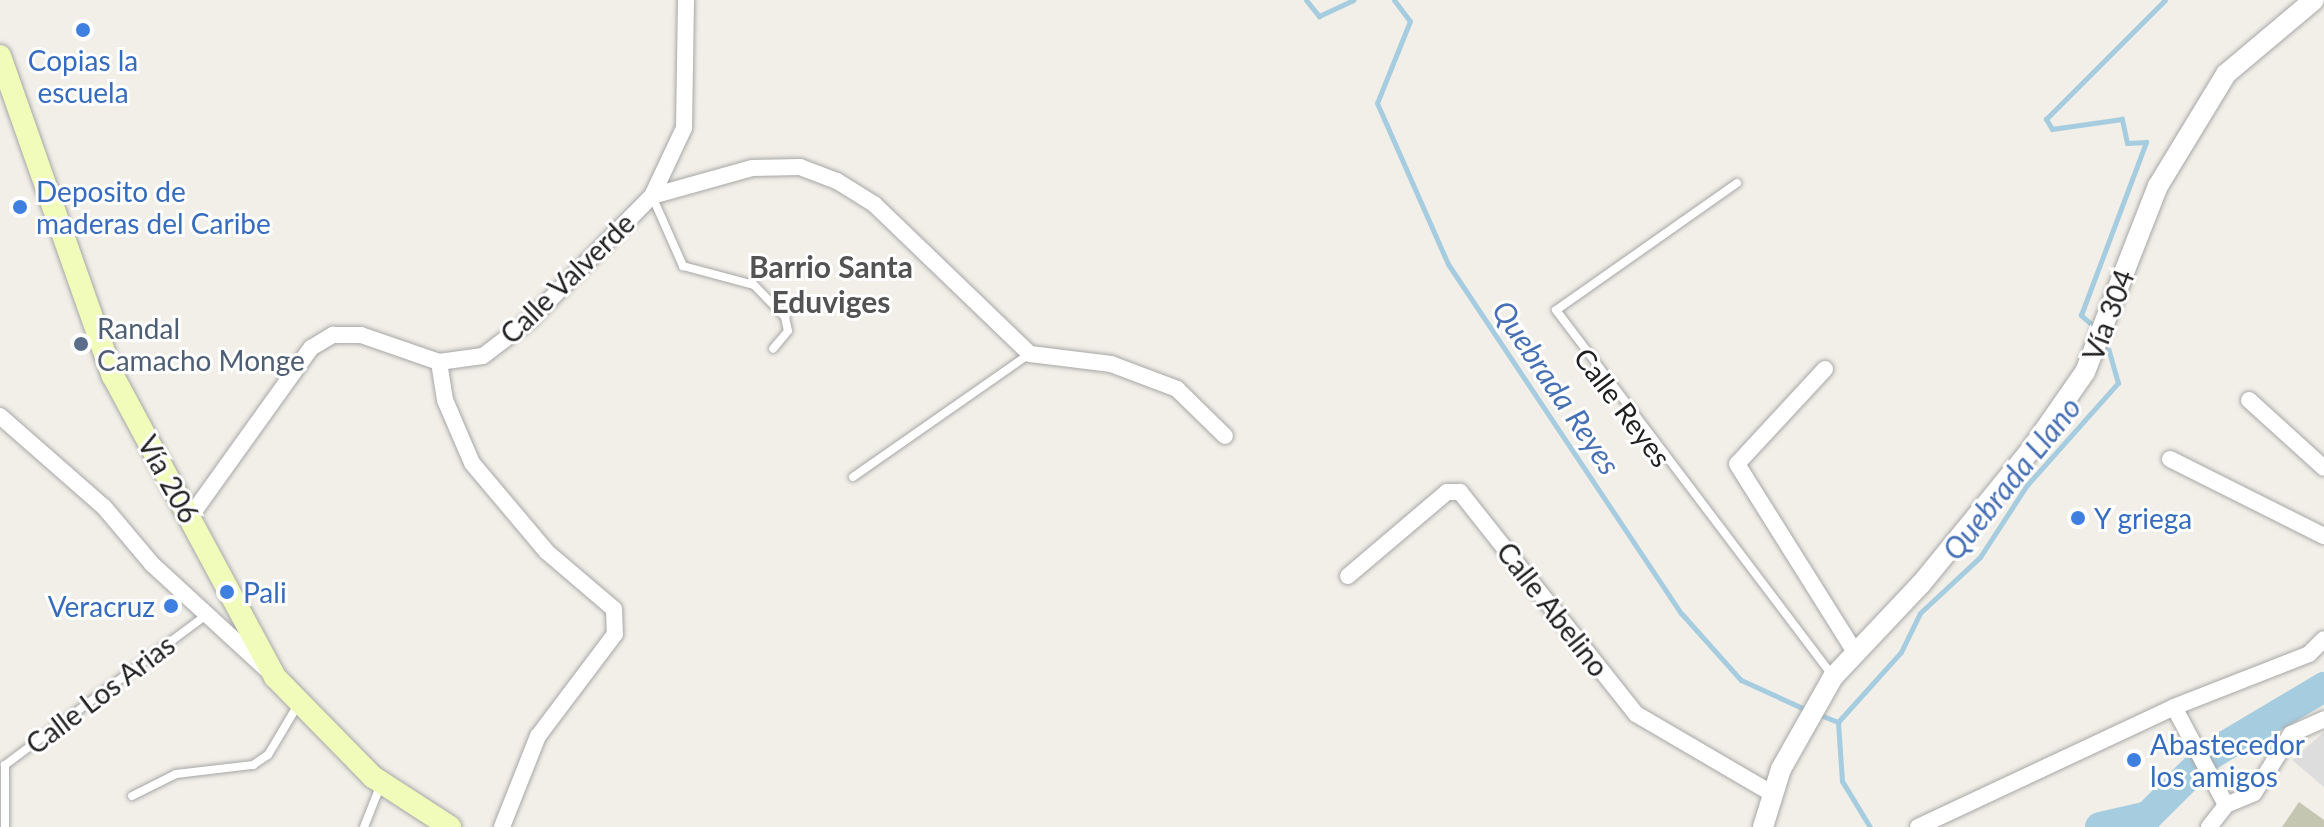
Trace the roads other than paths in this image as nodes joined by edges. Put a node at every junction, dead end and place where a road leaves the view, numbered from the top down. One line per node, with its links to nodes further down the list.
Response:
1 (686, 0): 5 (street, Calle Valverde)
2 (2314, 0): 21 (street, Vía 304)
3 (0, 56): 16 (main road, Vía 206)
4 (1737, 183): 23 (lane, Calle Reyes)
5 (652, 196): 6 (lane, Calle Valverde); 7 (street); 8 (street, Calle Valverde)
6 (773, 349)
7 (1030, 354): 12 (street); 15 (lane)
8 (439, 362): 16 (street, Calle Valverde); 34 (street)
9 (1825, 369): 21 (street)
10 (2249, 400): 14 (street)
11 (0, 416): 19 (street)
12 (1225, 436)
13 (2170, 459): 17 (street)
14 (2324, 468)
15 (853, 477)
16 (190, 517): 22 (main road, Vía 206)
17 (2324, 536)
18 (1348, 576): 28 (street, Calle Abelino)
19 (206, 615): 22 (street); 31 (lane, Calle Los Arias)
20 (2324, 639): 25 (street)
21 (1855, 652): 23 (street, Vía 304)
22 (275, 677): 24 (main road, Vía 206)
23 (1833, 677): 28 (street, Vía 304)
24 (299, 702): 27 (main road, Vía 206); 29 (lane)
25 (2174, 707): 30 (street); 36 (street)
26 (2324, 719): 30 (street)
27 (381, 782): 32 (lane); 33 (main road, Vía 206)
28 (1773, 794): 35 (street, Vía 304)
29 (132, 796)
30 (2226, 805): 37 (street)
31 (5, 827)
32 (364, 827)
33 (450, 827)
34 (502, 827)
35 (1763, 827)
36 (1918, 827)
37 (2209, 827)

